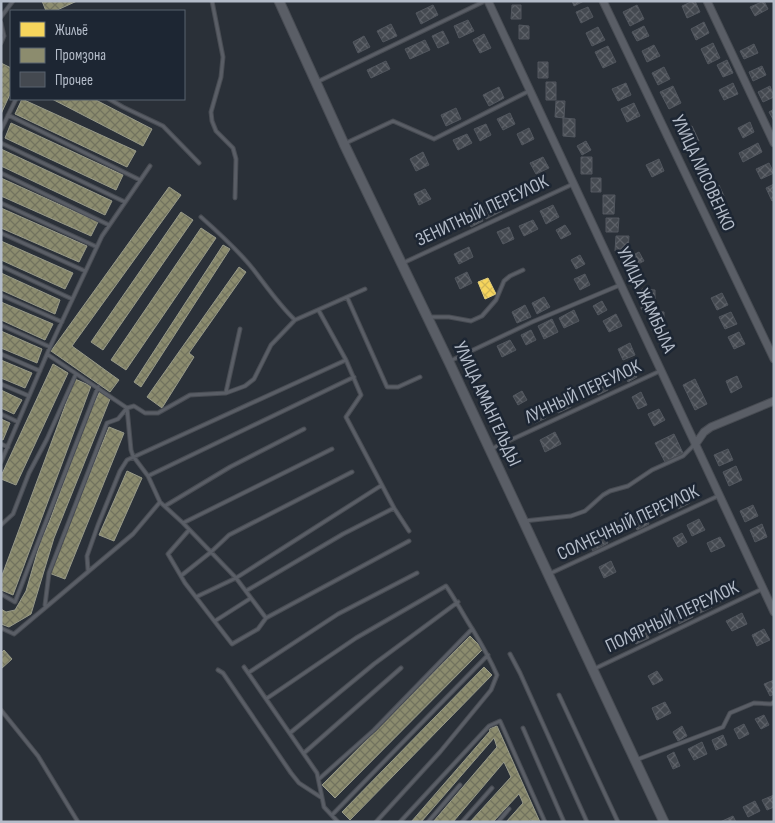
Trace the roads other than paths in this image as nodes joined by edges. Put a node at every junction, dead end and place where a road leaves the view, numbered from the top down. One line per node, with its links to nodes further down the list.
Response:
1 (13, 1): 7 (lane)
2 (212, 1): 24 (lane)
3 (280, 1): 10 (street, УЛИЦА АМАНГЕЛЬДЫ)
4 (487, 1): 10 (lane); 11 (street, УЛИЦА ЖАМБЫЛА)
5 (603, 1): 49 (street, УЛИЦА ЛИСОВЕНКО)
6 (707, 1): 17 (street)
7 (1, 17)
8 (1, 23): 9 (lane)
9 (1, 43)
10 (317, 82): 18 (street, УЛИЦА АМАНГЕЛЬДЫ)
11 (530, 90): 18 (lane); 23 (street, УЛИЦА ЖАМБЫЛА)
12 (16, 100): 14 (lane)
13 (112, 100): 19 (lane)
14 (8, 115): 15 (lane); 22 (lane)
15 (1, 130)
16 (1, 143): 25 (lane)
17 (774, 143)
18 (344, 144): 31 (street, УЛИЦА АМАНГЕЛЬДЫ)
19 (199, 163)
20 (150, 166): 22 (lane)
21 (1, 173): 28 (lane)
22 (140, 180): 25 (lane)
23 (573, 184): 31 (lane, ЗЕНИТНЫЙ ПЕРЕУЛОК); 35 (street, УЛИЦА ЖАМБЫЛА)
24 (235, 198)
25 (125, 202): 28 (lane)
26 (1, 203): 30 (lane)
27 (202, 217): 42 (lane)
28 (110, 225): 30 (lane)
29 (1, 233): 34 (lane)
30 (97, 247): 34 (lane)
31 (402, 263): 41 (street, УЛИЦА АМАНГЕЛЬДЫ)
32 (1, 266): 39 (lane)
33 (523, 270): 41 (lane)
34 (86, 271): 39 (lane)
35 (621, 284): 51 (lane); 53 (street, УЛИЦА ЖАМБЫЛА)
36 (365, 289): 38 (lane)
37 (1, 295): 43 (lane)
38 (347, 297): 40 (lane); 56 (lane)
39 (72, 300): 43 (lane)
40 (319, 311): 42 (lane); 50 (lane)
41 (428, 317): 51 (street, УЛИЦА АМАНГЕЛЬДЫ)
42 (295, 320): 59 (lane)
43 (62, 322): 46 (lane)
44 (1, 325): 46 (lane)
45 (240, 329): 59 (lane)
46 (50, 348): 48 (lane)
47 (1, 354): 52 (lane)
48 (47, 354): 52 (lane); 54 (lane)
49 (774, 359)
50 (346, 360): 55 (lane); 71 (lane)
51 (449, 362): 70 (street, УЛИЦА АМАНГЕЛЬДЫ)
52 (40, 371): 60 (lane)
53 (661, 371): 67 (street, УЛИЦА ЖАМБЫЛА); 70 (lane, ЛУННЫЙ ПЕРЕУЛОК)
54 (76, 374): 58 (lane); 82 (lane)
55 (354, 377): 74 (lane); 75 (lane)
56 (420, 377)
57 (1, 384): 60 (lane)
58 (98, 388): 62 (lane); 94 (lane)
59 (226, 392): 62 (lane)
60 (29, 396): 64 (lane)
61 (774, 400): 67 (street)
62 (127, 408): 71 (lane); 98 (lane)
63 (1, 414): 64 (lane)
64 (18, 422): 68 (lane)
65 (304, 429): 78 (lane)
66 (1, 444): 68 (lane)
67 (695, 445): 76 (street, УЛИЦА ЖАМБЫЛА); 80 (lane)
68 (8, 447): 72 (lane)
69 (332, 449): 81 (lane)
70 (490, 450): 80 (street, УЛИЦА АМАНГЕЛЬДЫ)
71 (133, 456): 74 (lane); 87 (lane)
72 (1, 462)
73 (352, 472): 86 (lane)
74 (148, 476): 77 (lane)
75 (382, 486): 79 (lane); 91 (lane)
76 (719, 496): 89 (lane, СОЛНЕЧНЫЙ ПЕРЕУЛОК); 92 (street, УЛИЦА ЖАМБЫЛА)
77 (160, 502): 78 (lane); 87 (lane)
78 (165, 506): 81 (lane)
79 (394, 508): 84 (lane); 93 (lane)
80 (523, 521): 89 (street, УЛИЦА АМАНГЕЛЬДЫ)
81 (183, 523): 83 (lane)
82 (1, 525)
83 (189, 530): 86 (lane); 90 (lane)
84 (409, 531)
85 (409, 541): 100 (lane)
86 (211, 552): 90 (lane); 91 (lane)
87 (88, 570): 98 (lane)
88 (417, 572): 110 (lane)
89 (548, 574): 108 (street, УЛИЦА АМАНГЕЛЬДЫ)
90 (182, 575): 95 (lane)
91 (236, 578): 93 (lane); 95 (lane)
92 (762, 589): 99 (street, УЛИЦА ЖАМБЫЛА); 108 (lane, ПОЛЯРНЫЙ ПЕРЕУЛОК)
93 (246, 591): 96 (lane)
94 (1, 594)
95 (196, 597): 101 (lane)
96 (251, 598): 100 (lane); 101 (lane)
97 (458, 602): 103 (lane); 112 (lane); 116 (lane)
98 (44, 606): 102 (lane)
99 (774, 612)
100 (266, 618): 101 (lane)
101 (215, 621)
102 (1, 628)
103 (472, 629): 105 (lane); 119 (lane)
104 (510, 654): 134 (lane)
105 (488, 655): 124 (lane); 127 (lane)
106 (244, 667): 110 (lane)
107 (401, 668): 117 (lane)
108 (593, 669): 118 (street, УЛИЦА АМАНГЕЛЬДЫ)
109 (218, 670): 122 (lane)
110 (248, 673): 112 (lane)
111 (559, 695): 135 (lane)
112 (266, 699): 116 (lane)
113 (774, 702): 118 (lane)
114 (1, 710): 125 (lane)
115 (523, 728): 133 (lane)
116 (290, 733): 117 (lane)
117 (304, 753): 119 (lane)
118 (635, 760): 136 (street, УЛИЦА АМАНГЕЛЬДЫ)
119 (318, 779): 122 (lane)
120 (460, 785): 129 (lane)
121 (492, 788): 130 (lane)
122 (322, 799): 124 (lane)
123 (509, 809): 131 (lane)
124 (332, 815): 126 (lane)
125 (78, 822)
126 (338, 822)
127 (376, 822)
128 (400, 822): 132 (lane)
129 (428, 822)
130 (462, 822)
131 (498, 822)
132 (545, 822)
133 (564, 822)
134 (587, 822)
135 (618, 822)
136 (664, 822)

